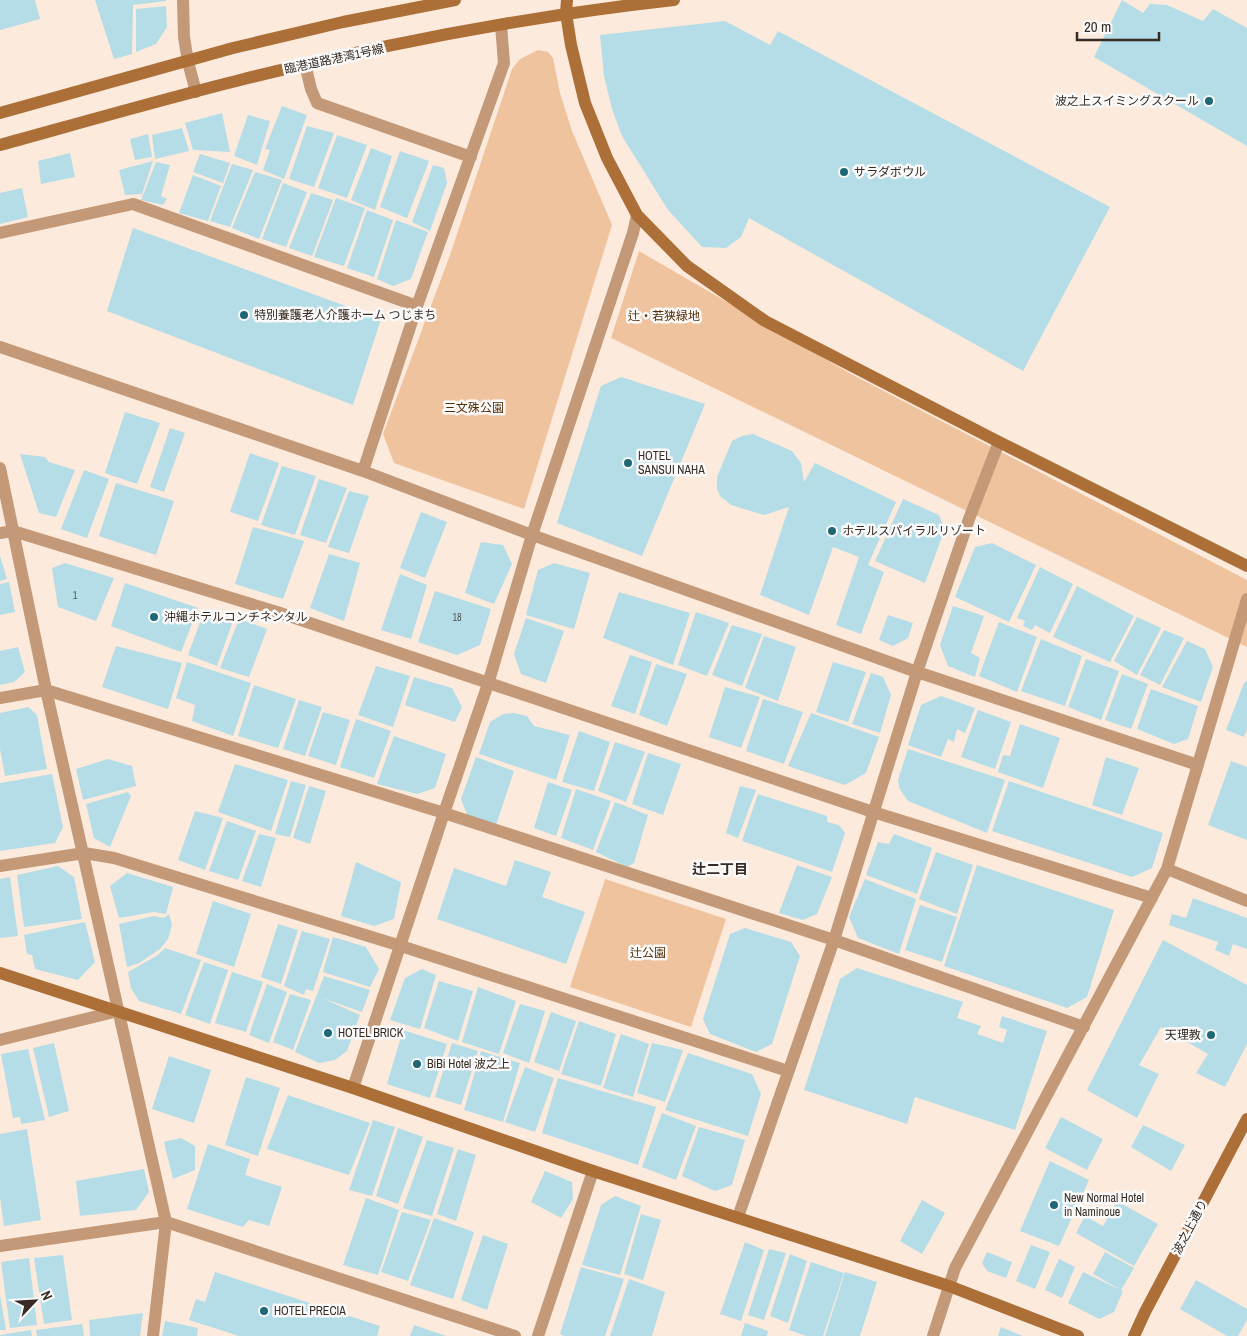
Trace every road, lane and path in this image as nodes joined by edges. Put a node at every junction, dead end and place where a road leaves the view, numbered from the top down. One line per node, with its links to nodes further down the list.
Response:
1 (183, 0): 7 (street)
2 (455, 0): 7 (street)
3 (567, 0): 5 (street)
4 (674, 0): 5 (street, 臨港道路港湾1号線)
5 (566, 13): 6 (street, 臨港道路港湾1号線); 13 (street)
6 (501, 25): 8 (street, 臨港道路港湾1号線); 12 (street)
7 (188, 62): 9 (street); 10 (street)
8 (305, 64): 9 (street, 臨港道路港湾1号線); 12 (street)
9 (196, 92): 11 (street, 臨港道路港湾1号線)
10 (0, 112)
11 (0, 145)
12 (471, 157): 15 (street)
13 (637, 215): 17 (street); 22 (street)
14 (0, 233): 15 (street)
15 (417, 306): 19 (street)
16 (0, 346): 19 (street)
17 (999, 442): 23 (street); 25 (street)
18 (0, 468): 20 (street)
19 (363, 471): 22 (street)
20 (13, 531): 21 (street); 26 (street); 27 (street)
21 (0, 533)
22 (532, 535): 25 (street); 26 (street)
23 (1247, 566)
24 (1247, 599): 29 (street)
25 (917, 672): 29 (street); 30 (street)
26 (488, 684): 30 (street); 31 (street)
27 (46, 690): 28 (street); 31 (street); 32 (street)
28 (0, 698)
29 (1198, 765): 34 (street)
30 (873, 812): 35 (street); 37 (street)
31 (444, 813): 37 (street); 38 (street)
32 (84, 853): 33 (street); 38 (street); 40 (street)
33 (0, 866)
34 (1167, 869): 35 (street); 36 (street)
35 (1152, 898): 41 (street)
36 (1247, 902)
37 (834, 940): 41 (street); 43 (street)
38 (401, 946): 43 (street); 44 (street)
39 (0, 974): 40 (street)
40 (118, 1011): 42 (street); 44 (street); 48 (street)
41 (1084, 1027): 50 (street)
42 (0, 1040)
43 (788, 1071): 47 (street)
44 (354, 1088): 46 (street)
45 (1247, 1119): 56 (street, 波之上通り)
46 (593, 1171): 47 (street); 53 (street)
47 (738, 1217): 50 (street)
48 (166, 1222): 49 (street); 51 (street); 52 (street)
49 (0, 1246)
50 (949, 1286): 54 (street); 55 (street)
51 (153, 1336)
52 (515, 1336)
53 (538, 1336)
54 (933, 1336)
55 (1078, 1336)
56 (1134, 1336)

